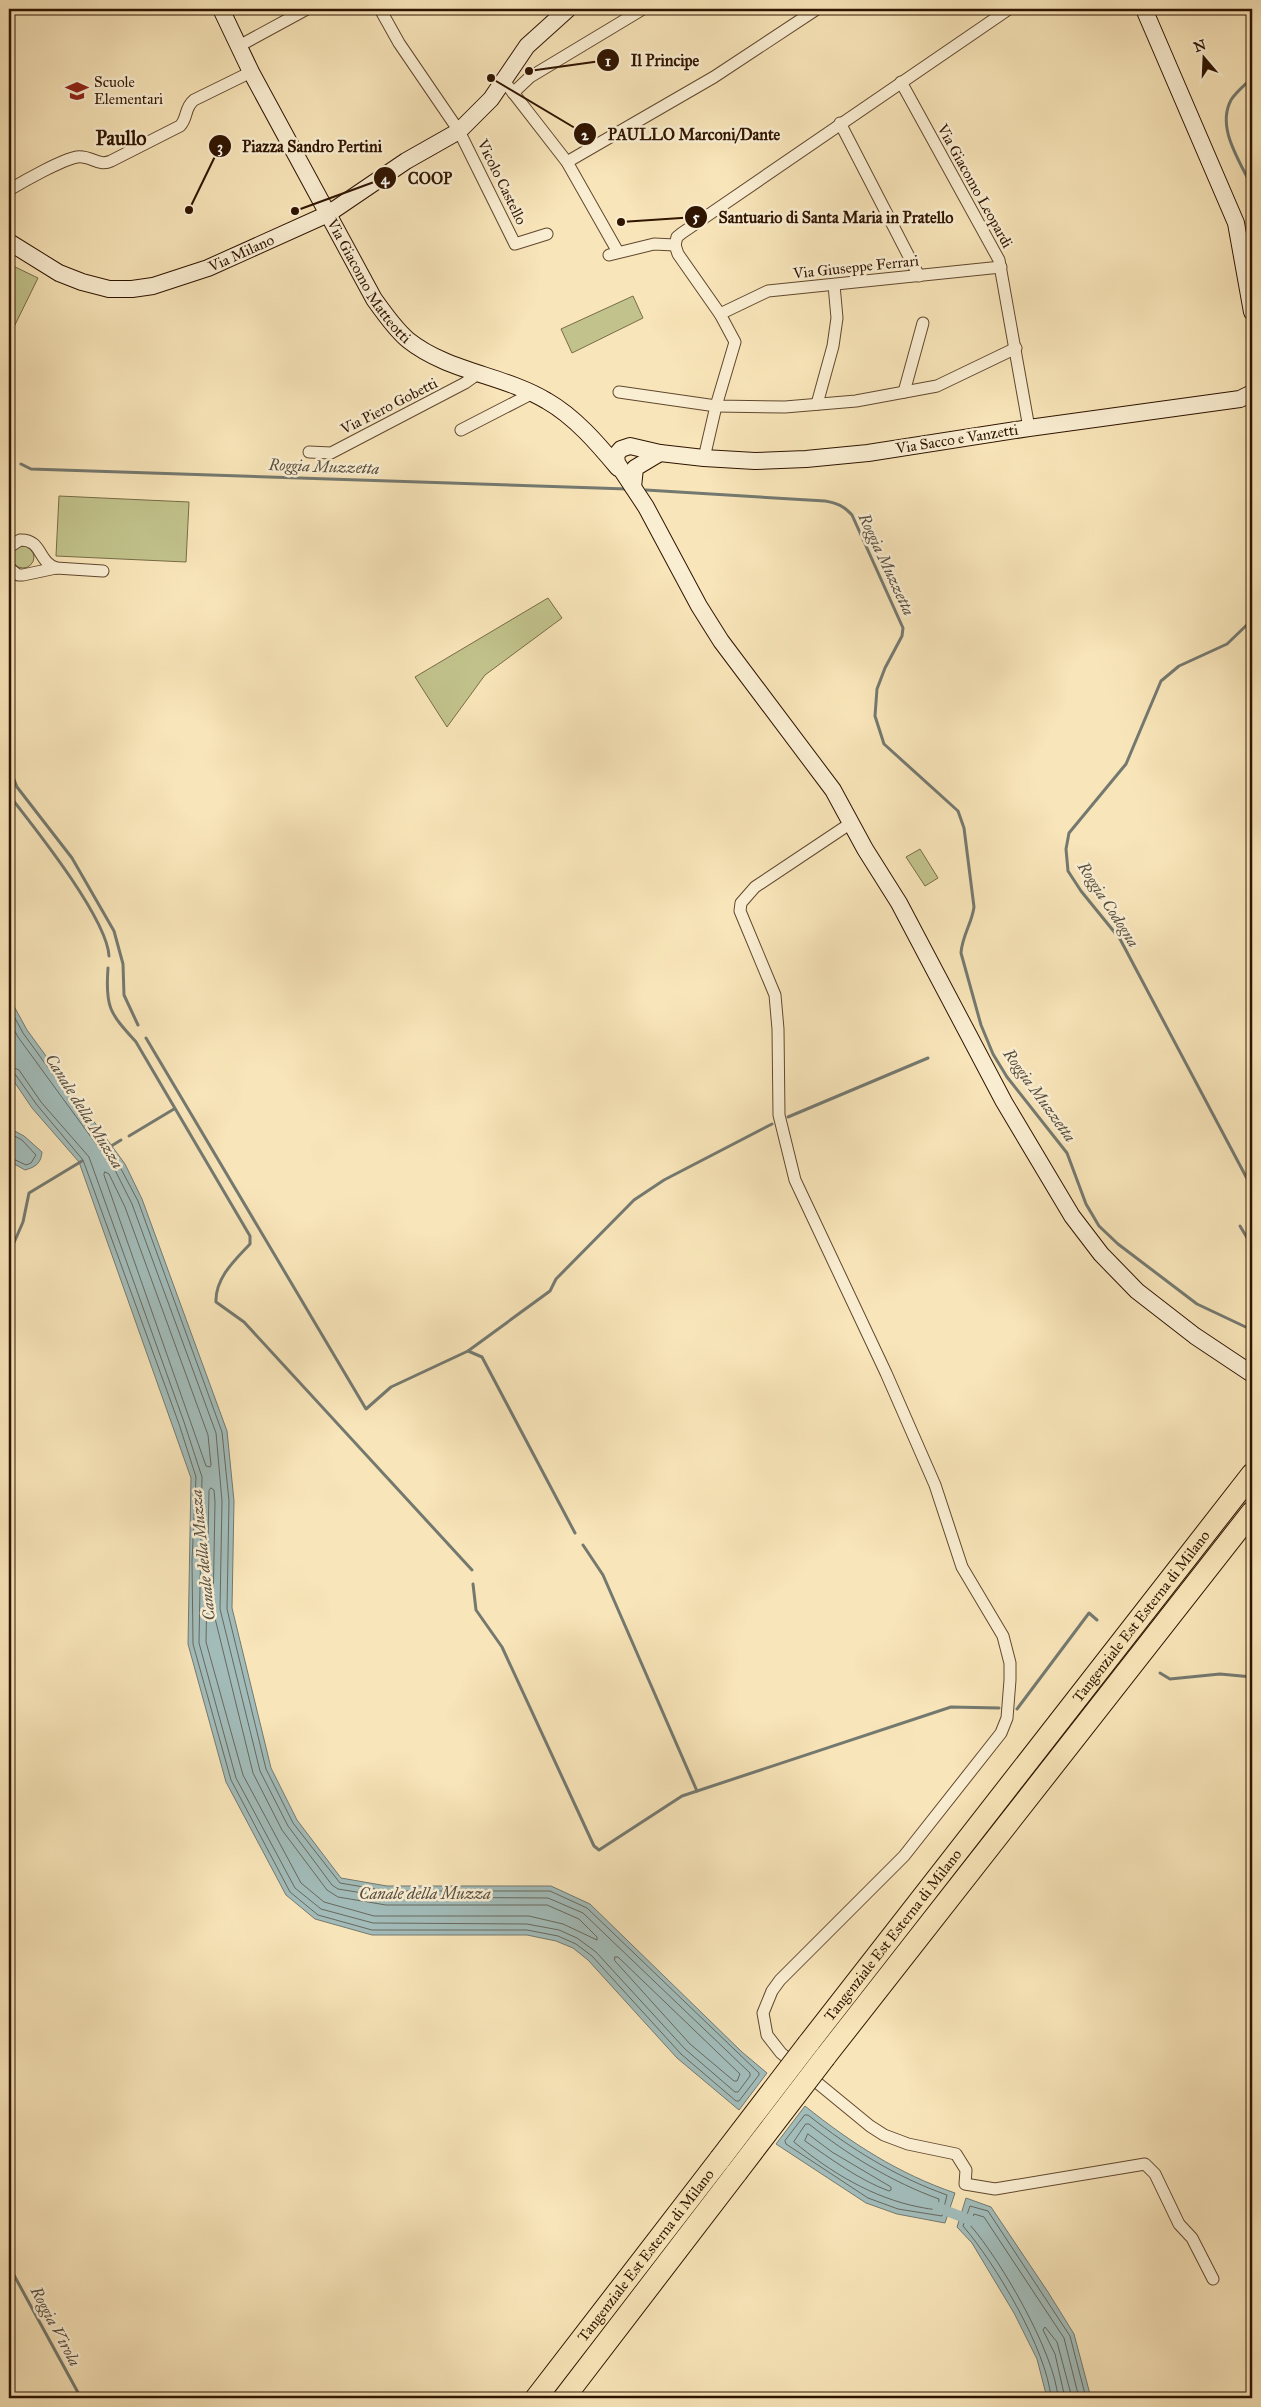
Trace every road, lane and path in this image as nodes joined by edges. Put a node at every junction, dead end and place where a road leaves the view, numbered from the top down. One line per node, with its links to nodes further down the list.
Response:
1 (221, 9): 9 (street, Via Giacomo Matteotti)
2 (306, 9): 9 (street)
3 (380, 9): 14 (street)
4 (568, 9): 12 (street, Via Milano)
5 (643, 9): 12 (street)
6 (817, 9): 15 (street)
7 (1009, 9): 11 (street)
8 (1144, 9): 24 (street)
9 (239, 46): 10 (street, Via Giacomo Matteotti)
10 (252, 72): 16 (street); 17 (street, Via Giacomo Matteotti)
11 (901, 82): 13 (street); 21 (street, Via Giacomo Leopardi)
12 (508, 87): 14 (street, Via Milano); 15 (street)
13 (840, 123): 20 (street); 22 (street)
14 (459, 131): 17 (street, Via Milano); 18 (street, Vicolo Castello)
15 (566, 162): 20 (street)
16 (9, 190)
17 (328, 214): 19 (street, Via Milano); 28 (street, Via Giacomo Matteotti)
18 (547, 234)
19 (9, 242)
20 (674, 245): 25 (street)
21 (1001, 267): 22 (street, Via Giuseppe Ferrari); 27 (street, Via Giacomo Leopardi)
22 (919, 276): 23 (street, Via Giuseppe Ferrari)
23 (834, 285): 25 (street, Via Giuseppe Ferrari); 33 (street)
24 (1252, 312)
25 (720, 314): 34 (street)
26 (923, 322): 30 (street)
27 (1016, 348): 30 (street); 35 (street, Via Giacomo Leopardi)
28 (479, 373): 32 (street, Via Giacomo Matteotti); 39 (street, Via Piero Gobetti)
29 (619, 392): 34 (street)
30 (904, 392): 33 (street)
31 (1252, 393): 35 (street, Via Sacco e Vanzetti)
32 (531, 394): 36 (street); 37 (street, Via Giacomo Matteotti)
33 (818, 404): 34 (street)
34 (716, 406): 41 (street)
35 (1030, 428): 41 (street, Via Sacco e Vanzetti)
36 (461, 430)
37 (592, 437): 38 (street, Via Giacomo Matteotti); 42 (street, Via Giacomo Matteotti)
38 (621, 449): 40 (street, Via Sacco e Vanzetti); 42 (street)
39 (308, 452)
40 (655, 455): 41 (street, Via Sacco e Vanzetti); 42 (street)
41 (704, 458)
42 (629, 482): 49 (street)
43 (10, 544): 44 (street)
44 (42, 556): 46 (street); 48 (street)
45 (9, 568): 48 (street)
46 (56, 568): 47 (street); 48 (street)
47 (103, 571)
48 (34, 572)
49 (851, 823): 50 (street); 53 (street)
50 (1252, 1374)
51 (1252, 1474): 54 (highway, Tangenziale Est Esterna di Milano, bridge)
52 (1252, 1512): 55 (highway, Tangenziale Est Esterna di Milano, bridge)
53 (1213, 2279)
54 (536, 2398)
55 (564, 2398)

